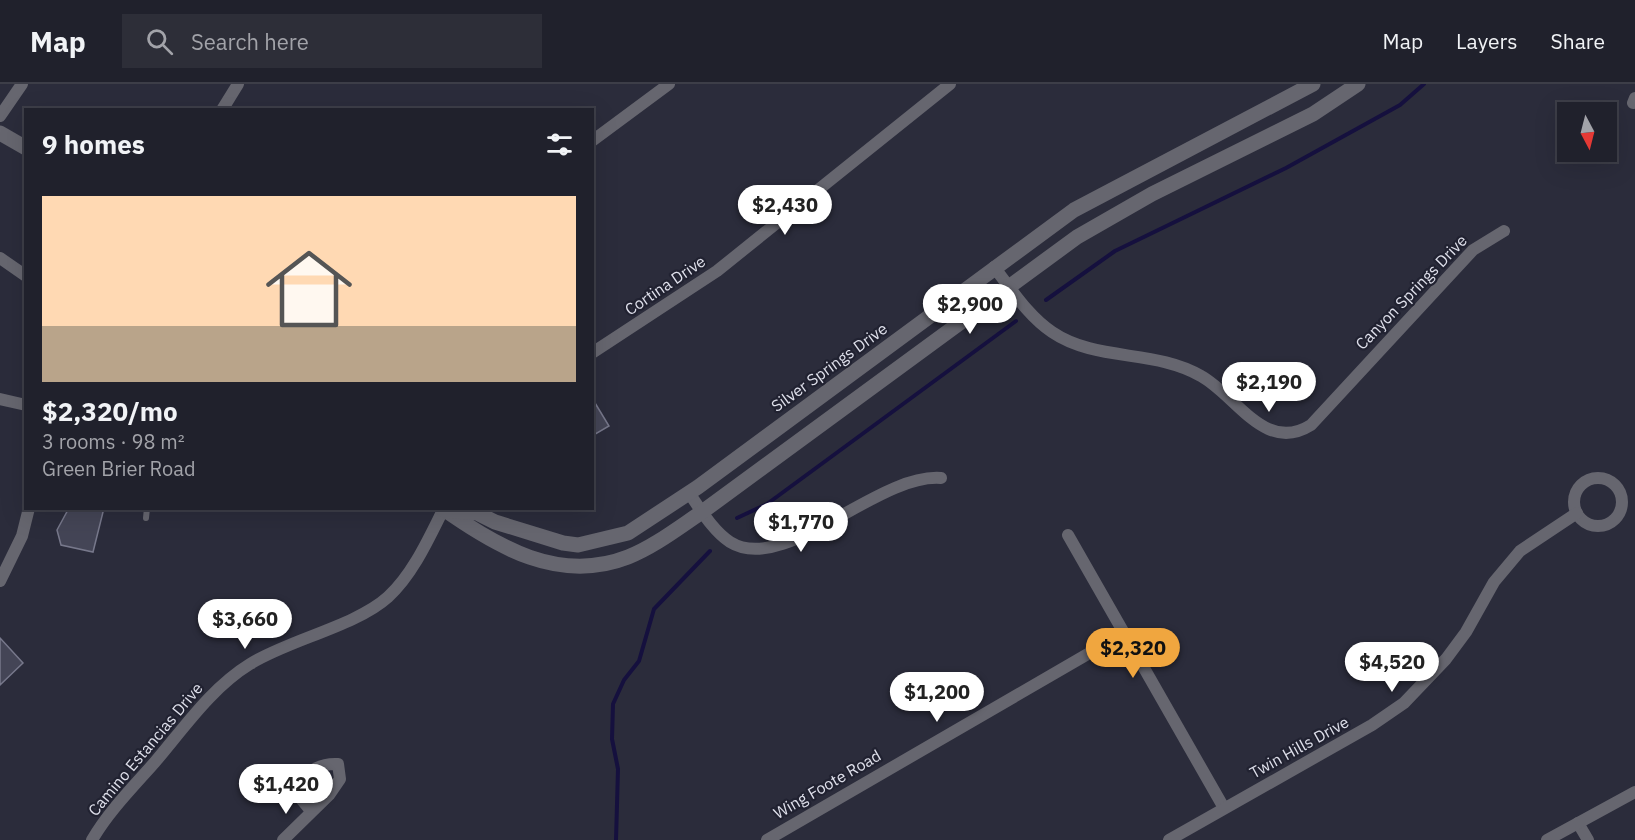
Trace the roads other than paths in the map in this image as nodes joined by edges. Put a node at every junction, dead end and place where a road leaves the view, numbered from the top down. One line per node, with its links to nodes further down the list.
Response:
1 (22, 84): 10 (street)
2 (238, 84): 9 (street)
3 (669, 84): 12 (street)
4 (928, 84): 8 (street)
5 (950, 84): 8 (street, Cortina Drive)
6 (1313, 84): 16 (street, Silver Springs Drive)
7 (1358, 84): 18 (street)
8 (936, 95): 19 (street, Cortina Drive)
9 (223, 108)
10 (0, 117)
11 (0, 133): 13 (street)
12 (594, 140)
13 (24, 147)
14 (1504, 231): 18 (street, Canyon Springs Drive)
15 (0, 258): 17 (street)
16 (994, 267): 18 (street, Canyon Springs Drive); 23 (street, Silver Springs Drive)
17 (24, 275)
18 (1009, 286): 29 (street)
19 (594, 351)
20 (0, 399): 21 (street)
21 (24, 405)
22 (941, 478): 29 (street)
23 (689, 493): 28 (street, Silver Springs Drive); 29 (street)
24 (28, 510): 33 (street)
25 (147, 510): 31 (lane)
26 (442, 510): 39 (street, Camino Estancias Drive)
27 (444, 510): 29 (street)
28 (452, 510)
29 (702, 512)
30 (1577, 513): 30 (street); 36 (street, Twin Hills Drive)
31 (146, 518)
32 (1068, 535): 34 (street)
33 (0, 581)
34 (1124, 633): 36 (street); 41 (street, Wing Foote Road)
35 (1635, 792): 38 (street)
36 (1224, 808): 42 (street, Twin Hills Drive)
37 (311, 811): 40 (street)
38 (1578, 823): 43 (street); 44 (street)
39 (92, 840)
40 (283, 840)
41 (767, 840)
42 (1169, 840)
43 (1547, 840)
44 (1588, 840)

